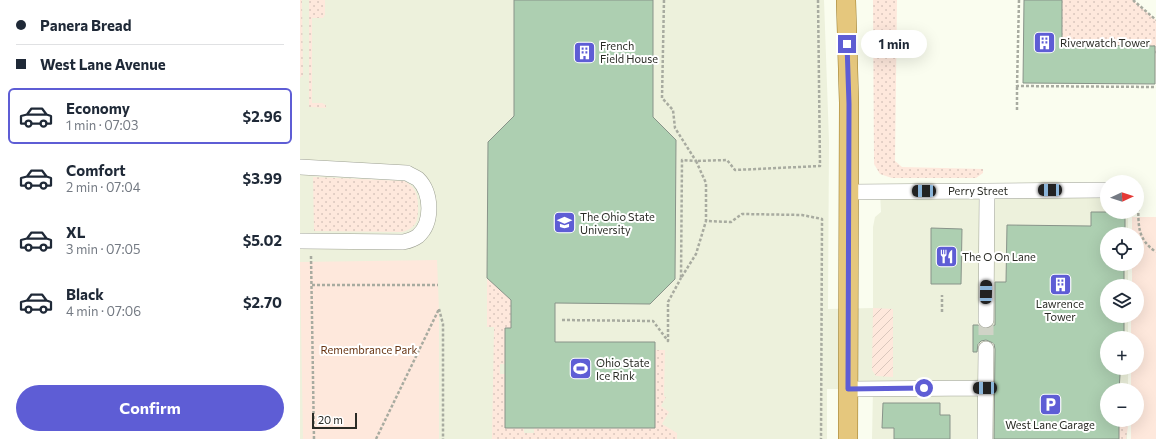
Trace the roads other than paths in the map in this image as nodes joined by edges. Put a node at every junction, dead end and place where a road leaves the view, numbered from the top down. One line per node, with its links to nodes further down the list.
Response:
1 (846, 0): 5 (main road)
2 (300, 167): 6 (street)
3 (1100, 190): 4 (street, Perry Street)
4 (988, 191): 5 (street, Perry Street); 7 (street)
5 (848, 192): 10 (main road)
6 (300, 241)
7 (986, 320)
8 (986, 349): 9 (street)
9 (985, 388): 10 (street); 12 (street)
10 (848, 389): 11 (main road)
11 (848, 439)
12 (985, 439)

